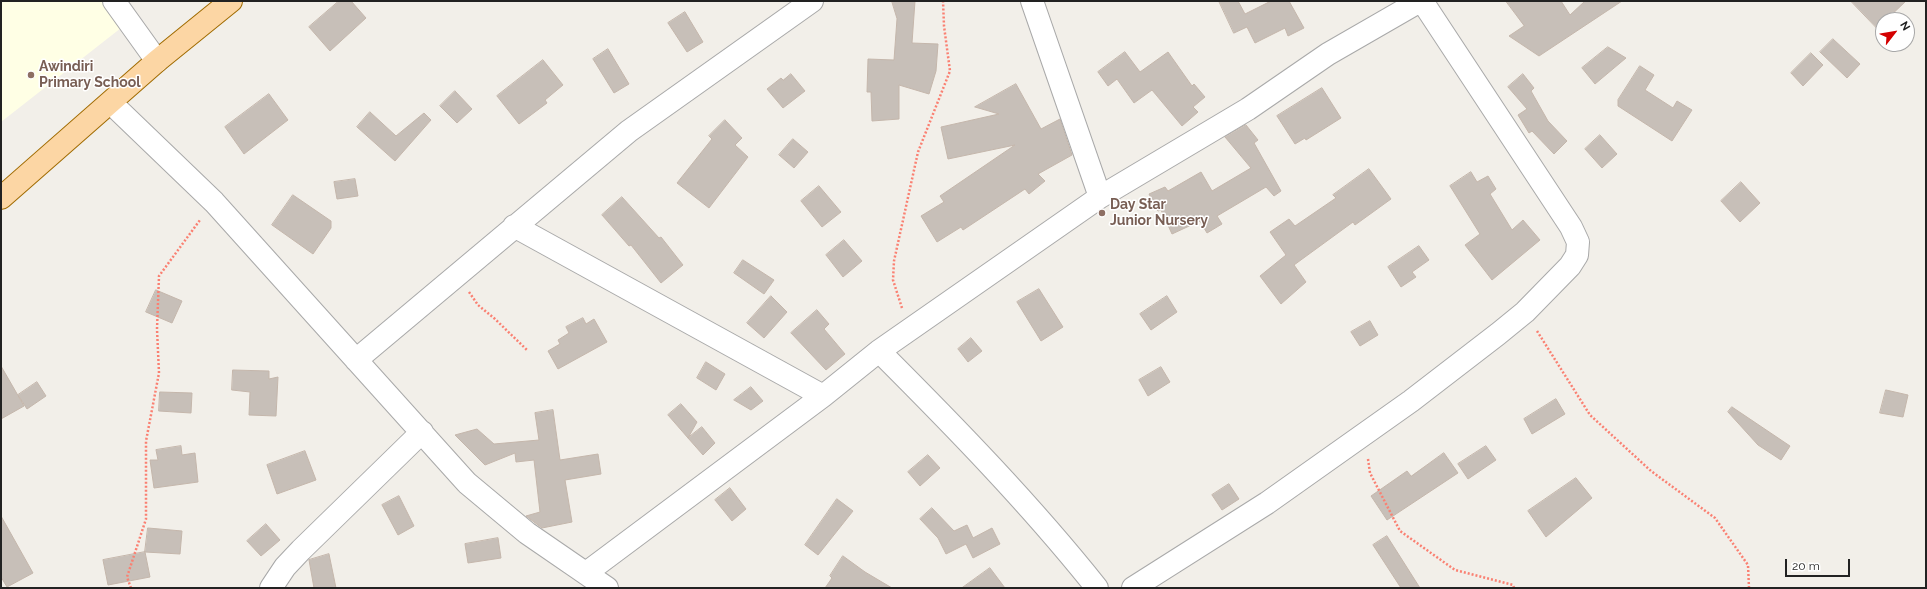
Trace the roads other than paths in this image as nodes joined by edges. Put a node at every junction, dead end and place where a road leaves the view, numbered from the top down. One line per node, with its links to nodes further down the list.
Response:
1 (114, 1): 6 (street)
2 (231, 1): 6 (main road)
3 (812, 1): 10 (street)
4 (1032, 1): 9 (street)
5 (1421, 1): 9 (street); 19 (street)
6 (157, 61): 7 (main road)
7 (111, 103): 8 (main road); 12 (street)
8 (1, 198)
9 (1100, 198): 11 (street)
10 (514, 226): 12 (street); 13 (street)
11 (880, 351): 13 (street); 18 (street)
12 (356, 360): 14 (street)
13 (823, 396): 15 (street)
14 (422, 432): 15 (street); 16 (street)
15 (586, 573): 17 (street)
16 (271, 588)
17 (607, 588)
18 (1097, 588)
19 (1133, 588)

